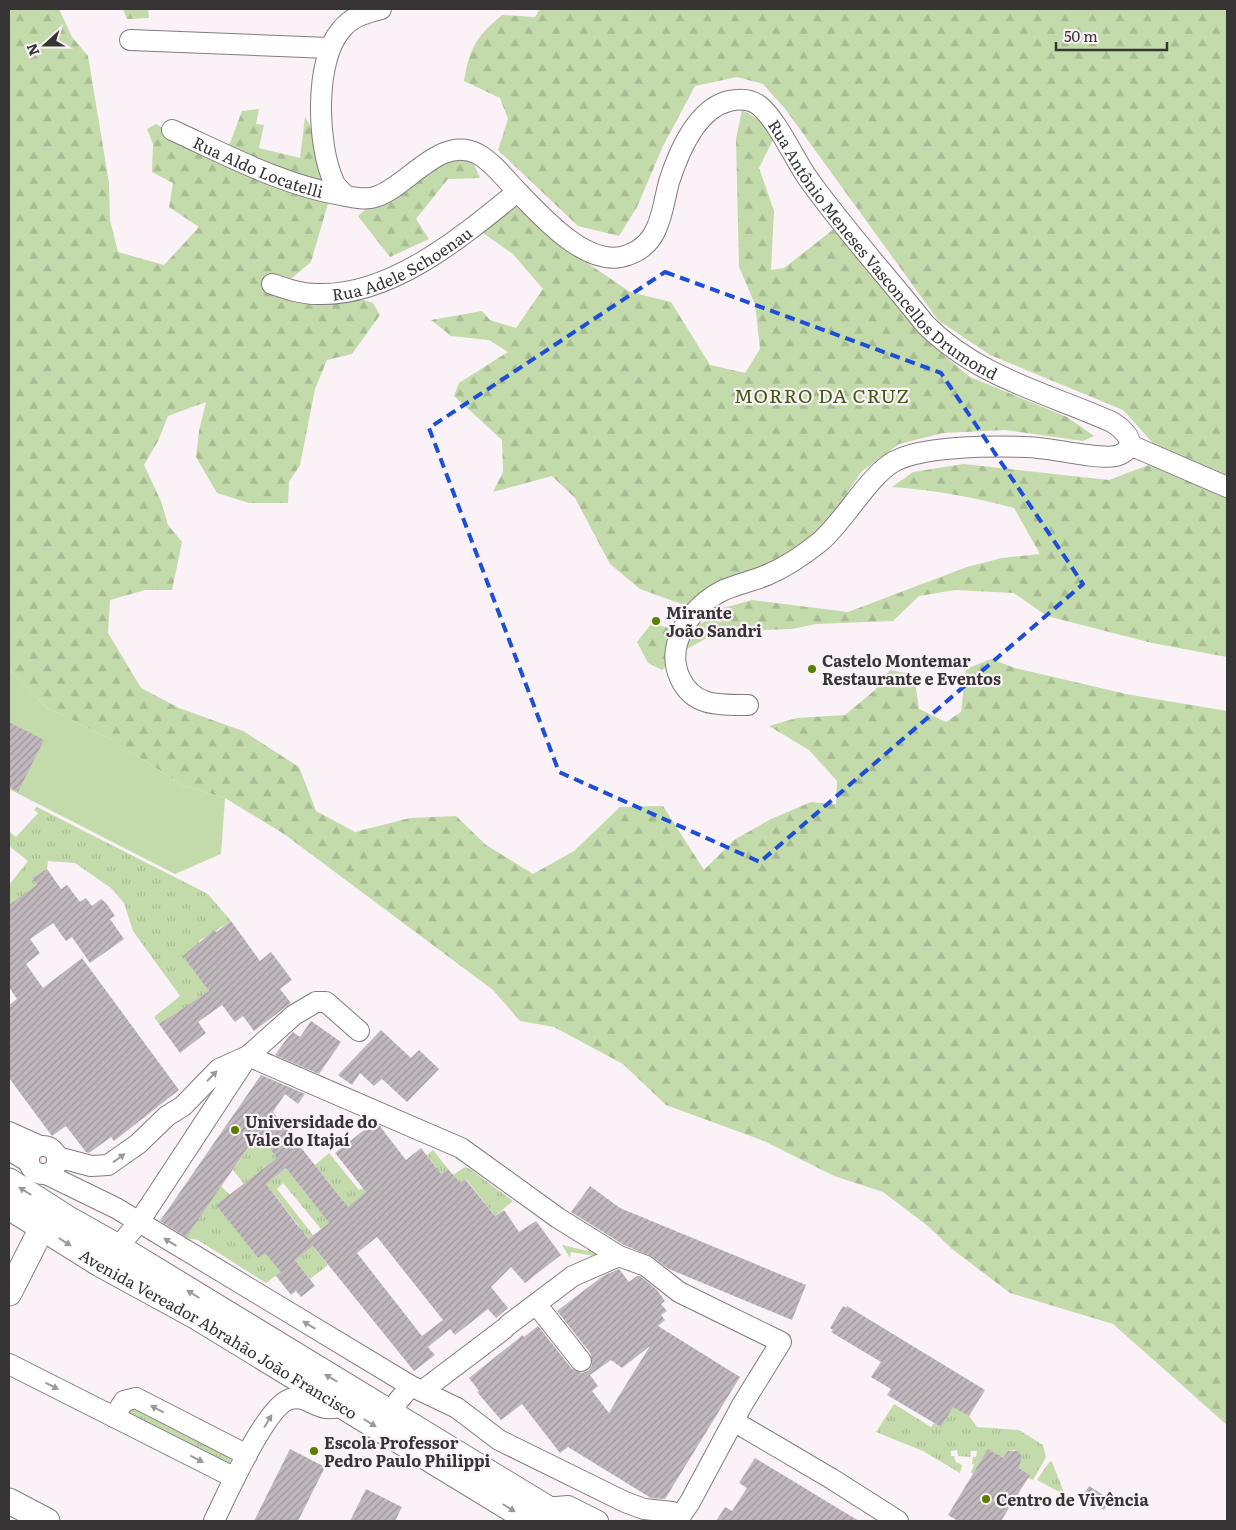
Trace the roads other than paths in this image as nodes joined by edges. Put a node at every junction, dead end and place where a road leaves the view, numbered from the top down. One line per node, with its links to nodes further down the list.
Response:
1 (381, 9): 3 (street)
2 (130, 40): 3 (street)
3 (329, 48): 6 (street)
4 (172, 130): 6 (street, Rua Aldo Locatelli)
5 (517, 192): 6 (street, Rua Antônio Meneses Vasconcellos Drumond); 7 (street, Rua Adele Schoenau); 8 (street, Rua Antônio Meneses Vasconcellos Drumond)
6 (346, 196)
7 (272, 284)
8 (1130, 444): 9 (street); 10 (street)
9 (1227, 486)
10 (748, 706)
11 (359, 1031): 12 (street)
12 (248, 1056): 16 (street, one-way to 12); 22 (street); 24 (street)
13 (9, 1132): 14 (street)
14 (40, 1146): 16 (street); 17 (street)
15 (9, 1150): 17 (street)
16 (57, 1157): 18 (street)
17 (29, 1162): 18 (street)
18 (46, 1174): 22 (street)
19 (9, 1181): 21 (main road, Avenida Vereador Abrahão João Francisco, one-way to 19)
20 (9, 1207): 21 (main road, Avenida Vereador Abrahão João Francisco)
21 (56, 1220): 23 (main road, Avenida Vereador Abrahão João Francisco); 25 (main road); 30 (main road, Avenida Vereador Abrahão João Francisco, one-way to 30)
22 (139, 1222): 23 (street); 29 (street, one-way to 22)
23 (118, 1247): 31 (main road, Avenida Vereador Abrahão João Francisco, one-way to 23)
24 (619, 1256): 26 (street); 33 (street)
25 (9, 1293)
26 (536, 1304): 27 (street); 29 (street)
27 (581, 1361)
28 (9, 1364): 32 (street, one-way to 32)
29 (417, 1389): 31 (street); 38 (street)
30 (345, 1407): 34 (street, one-way to 30); 37 (main road, Avenida Vereador Abrahão João Francisco, one-way to 37)
31 (392, 1414): 37 (main road, Avenida Vereador Abrahão João Francisco)
32 (114, 1417): 34 (street, one-way to 32); 35 (street, one-way to 35)
33 (735, 1422): 38 (street); 43 (street)
34 (247, 1455): 35 (street)
35 (235, 1478): 40 (street)
36 (9, 1501): 39 (main road)
37 (538, 1514): 41 (main road, Avenida Vereador Abrahão João Francisco); 42 (street)
38 (671, 1520)
39 (47, 1521)
40 (214, 1521)
41 (568, 1521)
42 (598, 1521)
43 (898, 1521)

